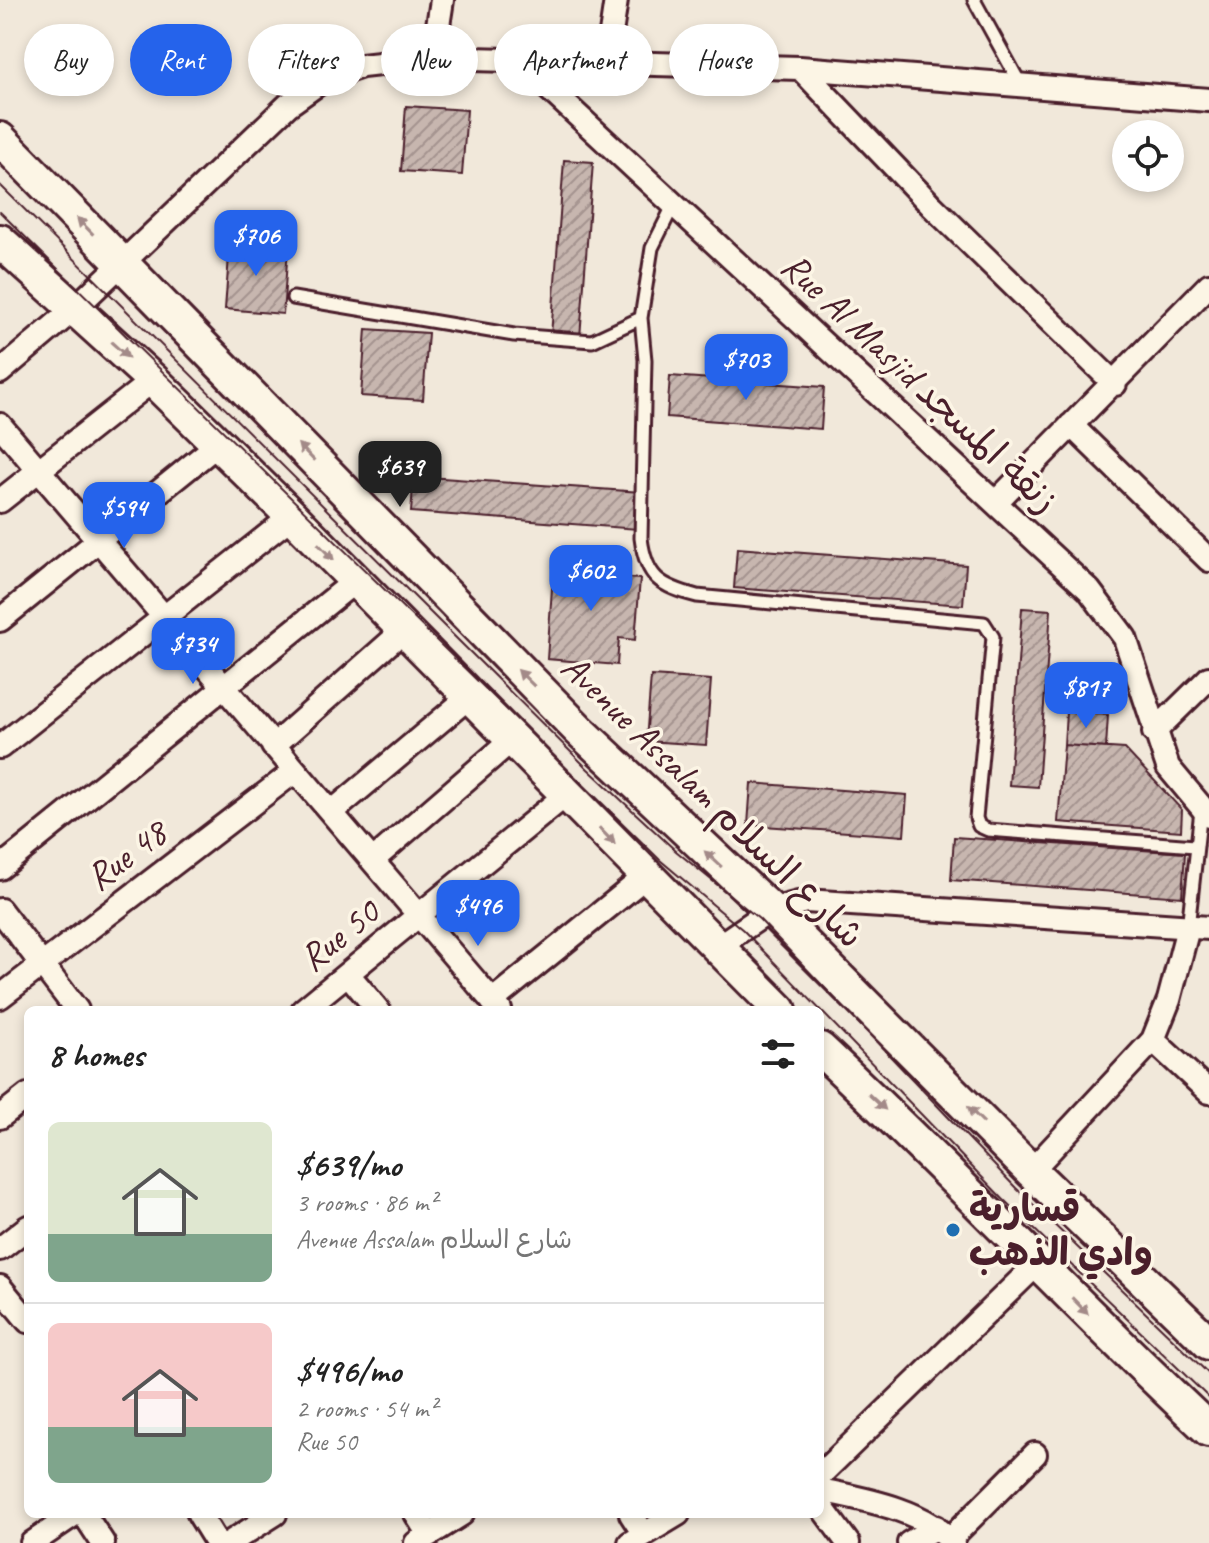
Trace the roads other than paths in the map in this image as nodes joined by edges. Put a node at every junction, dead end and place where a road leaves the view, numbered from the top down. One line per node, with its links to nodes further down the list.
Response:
1 (442, 0): 4 (street)
2 (616, 0): 5 (street)
3 (974, 0): 9 (lane)
4 (438, 24)
5 (612, 24)
6 (653, 62): 8 (street)
7 (381, 64): 15 (street)
8 (800, 68): 9 (street); 22 (street)
9 (1023, 88): 11 (street)
10 (557, 96): 13 (street, Rue Al Masjid زنقة المسجد)
11 (1209, 100)
12 (0, 139): 15 (main road, Avenue Assalam شارع السلام, one-way to 12)
13 (674, 204): 19 (lane); 28 (street, Rue Al Masjid زنقة المسجد)
14 (0, 241): 18 (main road)
15 (121, 263): 18 (street); 52 (main road, Avenue Assalam شارع السلام, one-way to 15)
16 (1209, 285): 22 (street)
17 (293, 298): 19 (lane)
18 (74, 309): 20 (street); 21 (main road, one-way to 21)
19 (641, 318): 47 (lane)
20 (0, 372)
21 (153, 380): 25 (main road); 26 (street)
22 (1115, 384): 24 (street)
23 (0, 425): 26 (street)
24 (1071, 425): 28 (street); 31 (street)
25 (218, 444): 29 (main road); 30 (street)
26 (39, 471): 27 (street); 30 (street)
27 (0, 501)
28 (996, 502): 39 (street, Rue Al Masjid زنقة المسجد)
29 (292, 516): 32 (main road, one-way to 32); 33 (street)
30 (98, 542): 33 (street); 34 (street)
31 (1209, 560)
32 (354, 582): 35 (main road); 37 (street)
33 (163, 617): 37 (street); 42 (street)
34 (0, 620)
35 (404, 630): 38 (main road); 41 (street)
36 (1209, 678): 39 (street)
37 (224, 686): 41 (street); 49 (street)
38 (470, 696): 40 (main road); 45 (street)
39 (1154, 732): 46 (street, Rue Al Masjid زنقة المسجد)
40 (513, 739): 44 (main road); 48 (street)
41 (273, 746): 43 (street)
42 (0, 747)
43 (295, 771): 45 (street); 56 (street, Rue 48)
44 (567, 794): 50 (main road, one-way to 50); 53 (street, Rue 50)
45 (332, 812): 48 (street)
46 (1205, 812): 47 (lane)
47 (1195, 846): 54 (lane)
48 (373, 860): 53 (street)
49 (0, 868)
50 (645, 877): 55 (main road); 59 (street)
51 (0, 910): 56 (street)
52 (771, 910): 54 (street); 55 (street); 69 (main road, Avenue Assalam شارع السلام, one-way to 52)
53 (420, 916): 57 (street, Rue 50); 59 (street)
54 (1198, 928): 64 (street)
55 (717, 947): 63 (main road)
56 (43, 963): 58 (street, Rue 48); 60 (street)
57 (348, 974): 61 (street, Rue 50); 62 (street)
58 (0, 997)
59 (496, 1005)
60 (74, 1006)
61 (308, 1006)
62 (375, 1006)
63 (776, 1006)
64 (1153, 1040): 66 (street); 69 (street)
65 (824, 1053): 72 (main road, one-way to 72)
66 (1209, 1092)
67 (24, 1098): 68 (street)
68 (0, 1117)
69 (1031, 1171): 75 (main road, Avenue Assalam شارع السلام)
70 (24, 1230): 71 (street)
71 (0, 1249)
72 (1038, 1263): 76 (main road, one-way to 76); 78 (street)
73 (0, 1287): 74 (street)
74 (24, 1316)
75 (1209, 1343)
76 (1209, 1430)
77 (1035, 1454): 89 (street)
78 (824, 1471)
79 (824, 1491): 89 (street)
80 (824, 1510): 96 (street)
81 (69, 1518): 92 (street)
82 (87, 1518): 93 (street)
83 (201, 1518): 94 (street)
84 (269, 1518): 95 (street)
85 (417, 1518): 91 (street)
86 (456, 1518): 91 (street)
87 (632, 1518): 90 (street)
88 (671, 1518): 90 (street)
89 (946, 1536): 97 (street)
90 (637, 1538)
91 (423, 1539)
92 (32, 1543)
93 (103, 1543)
94 (217, 1543)
95 (229, 1543)
96 (848, 1543)
97 (909, 1543)

